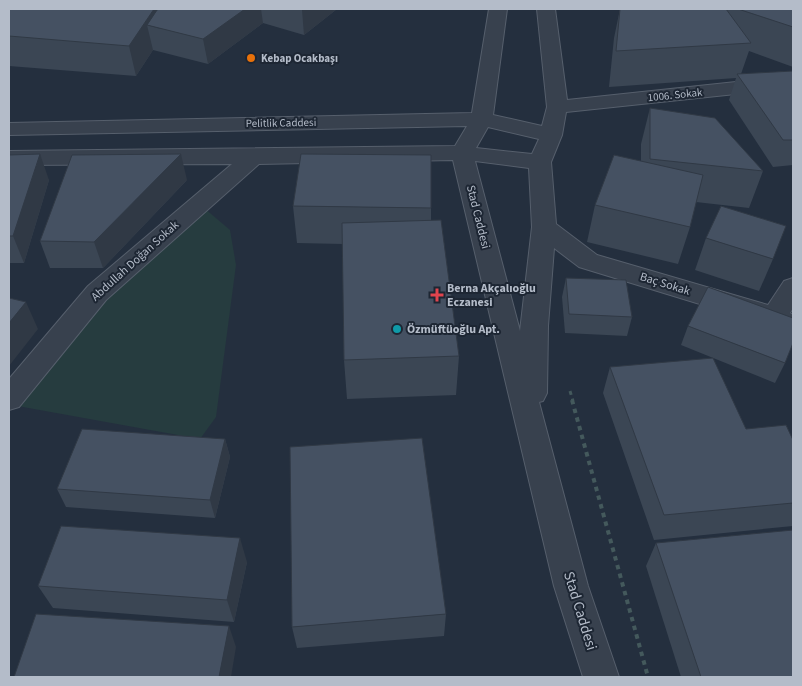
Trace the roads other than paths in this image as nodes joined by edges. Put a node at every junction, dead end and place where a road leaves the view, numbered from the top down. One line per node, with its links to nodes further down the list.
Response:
1 (498, 9): 5 (street)
2 (546, 9): 4 (street, Stad Caddesi)
3 (793, 82): 4 (street, 1006. Sokak)
4 (557, 106): 7 (street, Stad Caddesi)
5 (482, 119): 6 (street, Pelitlik Caddesi); 7 (street, Pelitlik Caddesi); 8 (street)
6 (9, 129)
7 (551, 135): 11 (street, Stad Caddesi)
8 (462, 153): 10 (street); 11 (street); 16 (street, Stad Caddesi)
9 (9, 158): 10 (street)
10 (253, 158): 15 (street, Abdullah Doğan Sokak)
11 (540, 162): 12 (street, Stad Caddesi)
12 (544, 227): 14 (street, Baç Sokak); 16 (street, Stad Caddesi)
13 (793, 287): 14 (street)
14 (783, 321)
15 (9, 399)
16 (532, 427): 17 (street, Stad Caddesi)
17 (601, 677)

